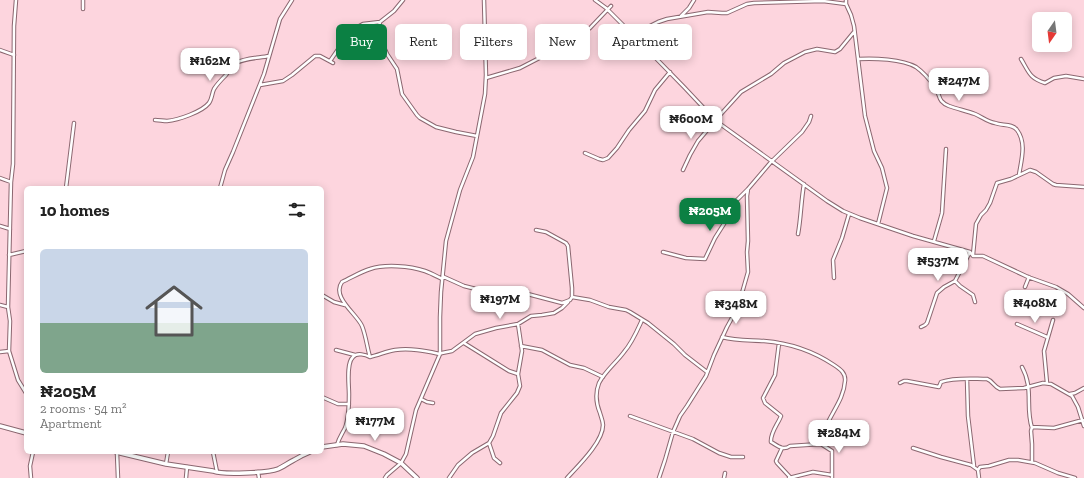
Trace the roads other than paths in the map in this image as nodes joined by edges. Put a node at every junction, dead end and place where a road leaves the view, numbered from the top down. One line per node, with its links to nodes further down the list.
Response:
1 (16, 0): 19 (street)
2 (83, 0): 11 (street)
3 (292, 0): 20 (street)
4 (403, 0): 14 (street)
5 (484, 0): 25 (street)
6 (595, 0): 12 (street)
7 (694, 0): 13 (street)
8 (846, 0): 9 (street)
9 (846, 4): 13 (street); 17 (street)
10 (612, 6): 12 (street)
11 (82, 9)
12 (608, 10): 15 (street); 25 (street)
13 (681, 16): 16 (street)
14 (380, 22): 27 (street); 32 (street)
15 (622, 24)
16 (653, 24)
17 (855, 32): 21 (street); 30 (street)
18 (0, 50): 19 (street)
19 (14, 54): 39 (street)
20 (269, 56): 27 (street); 29 (street)
21 (858, 59): 37 (street); 46 (street)
22 (1021, 59): 26 (street)
23 (658, 60): 24 (street)
24 (670, 72): 30 (street); 34 (street)
25 (486, 78): 32 (street)
26 (1084, 79)
27 (260, 85): 42 (street)
28 (811, 116): 35 (street)
29 (155, 120)
30 (716, 121): 35 (street); 36 (street)
31 (74, 123): 41 (street)
32 (477, 136): 59 (street)
33 (946, 149): 51 (street)
34 (585, 153)
35 (771, 162): 40 (street); 44 (street)
36 (683, 170)
37 (1019, 175): 43 (street); 56 (street)
38 (0, 178): 39 (street)
39 (11, 182): 48 (street)
40 (804, 184): 45 (street); 50 (street)
41 (66, 186)
42 (221, 186)
43 (1084, 187)
44 (748, 189): 53 (street); 75 (street)
45 (849, 214): 46 (street); 58 (street)
46 (878, 224): 51 (street)
47 (0, 226): 48 (street)
48 (10, 229): 55 (street)
49 (536, 230): 62 (street)
50 (798, 234)
51 (934, 241): 54 (street)
52 (24, 251): 55 (street)
53 (663, 252)
54 (970, 252): 56 (street); 60 (street)
55 (9, 254): 68 (street)
56 (973, 256): 57 (street)
57 (1029, 277): 61 (street); 69 (street)
58 (834, 278)
59 (442, 279): 64 (street); 67 (street); 83 (street)
60 (955, 281): 65 (street); 74 (street)
61 (1025, 287)
62 (572, 295): 64 (street); 70 (street)
63 (324, 296): 67 (street)
64 (570, 300): 72 (street)
65 (975, 302)
66 (0, 305): 68 (street)
67 (345, 305): 85 (street)
68 (8, 307): 81 (street)
69 (1084, 308)
70 (642, 320): 87 (street); 89 (street)
71 (1053, 320): 76 (street)
72 (518, 324): 77 (street); 79 (street)
73 (1017, 324): 76 (street)
74 (921, 327)
75 (722, 337): 78 (street); 87 (street)
76 (1048, 337): 92 (street)
77 (464, 343): 83 (street); 88 (street)
78 (779, 343): 109 (street); 112 (street)
79 (521, 346): 88 (street); 89 (street)
80 (336, 350): 84 (street)
81 (9, 351): 82 (street); 95 (street)
82 (0, 352)
83 (440, 354): 85 (street); 98 (street)
84 (355, 355): 85 (street); 100 (street)
85 (370, 357)
86 (1022, 367): 93 (street)
87 (707, 372): 107 (street)
88 (518, 374): 108 (street)
89 (603, 377): 139 (street)
90 (967, 379): 91 (street); 93 (street); 125 (street)
91 (900, 383)
92 (1047, 383): 93 (street); 96 (street)
93 (1029, 387): 105 (street)
94 (1084, 388): 96 (street)
95 (24, 390)
96 (1069, 394): 102 (street)
97 (324, 398): 100 (street)
98 (421, 399): 99 (street); 122 (street)
99 (433, 403)
100 (349, 404): 110 (street)
101 (630, 416): 107 (street)
102 (1083, 420): 104 (street); 105 (street)
103 (0, 426): 106 (street)
104 (1084, 426)
105 (1032, 428): 121 (street)
106 (24, 432)
107 (673, 432): 120 (street); 140 (street)
108 (489, 444): 123 (street); 138 (street)
109 (821, 444): 112 (street); 131 (street)
110 (337, 445): 111 (street); 122 (street)
111 (324, 447)
112 (782, 448): 142 (street)
113 (913, 448): 125 (street)
114 (32, 454): 132 (street)
115 (116, 454): 133 (street)
116 (124, 454): 124 (street)
117 (168, 454): 124 (street)
118 (213, 454): 128 (street)
119 (305, 454): 129 (street)
120 (743, 458)
121 (1032, 462): 127 (street); 144 (street)
122 (401, 463): 136 (street); 137 (street)
123 (500, 463)
124 (166, 464): 126 (street)
125 (974, 466): 127 (street)
126 (187, 467): 128 (street); 134 (street)
127 (978, 470): 143 (street)
128 (217, 472): 129 (street)
129 (258, 472): 135 (street)
130 (725, 473): 141 (street)
131 (832, 476): 142 (street)
132 (31, 478)
133 (118, 478)
134 (186, 478)
135 (259, 478)
136 (385, 478)
137 (417, 478)
138 (449, 478)
139 (567, 478)
140 (659, 478)
141 (724, 478)
142 (790, 478)
143 (979, 478)
144 (1075, 478)

